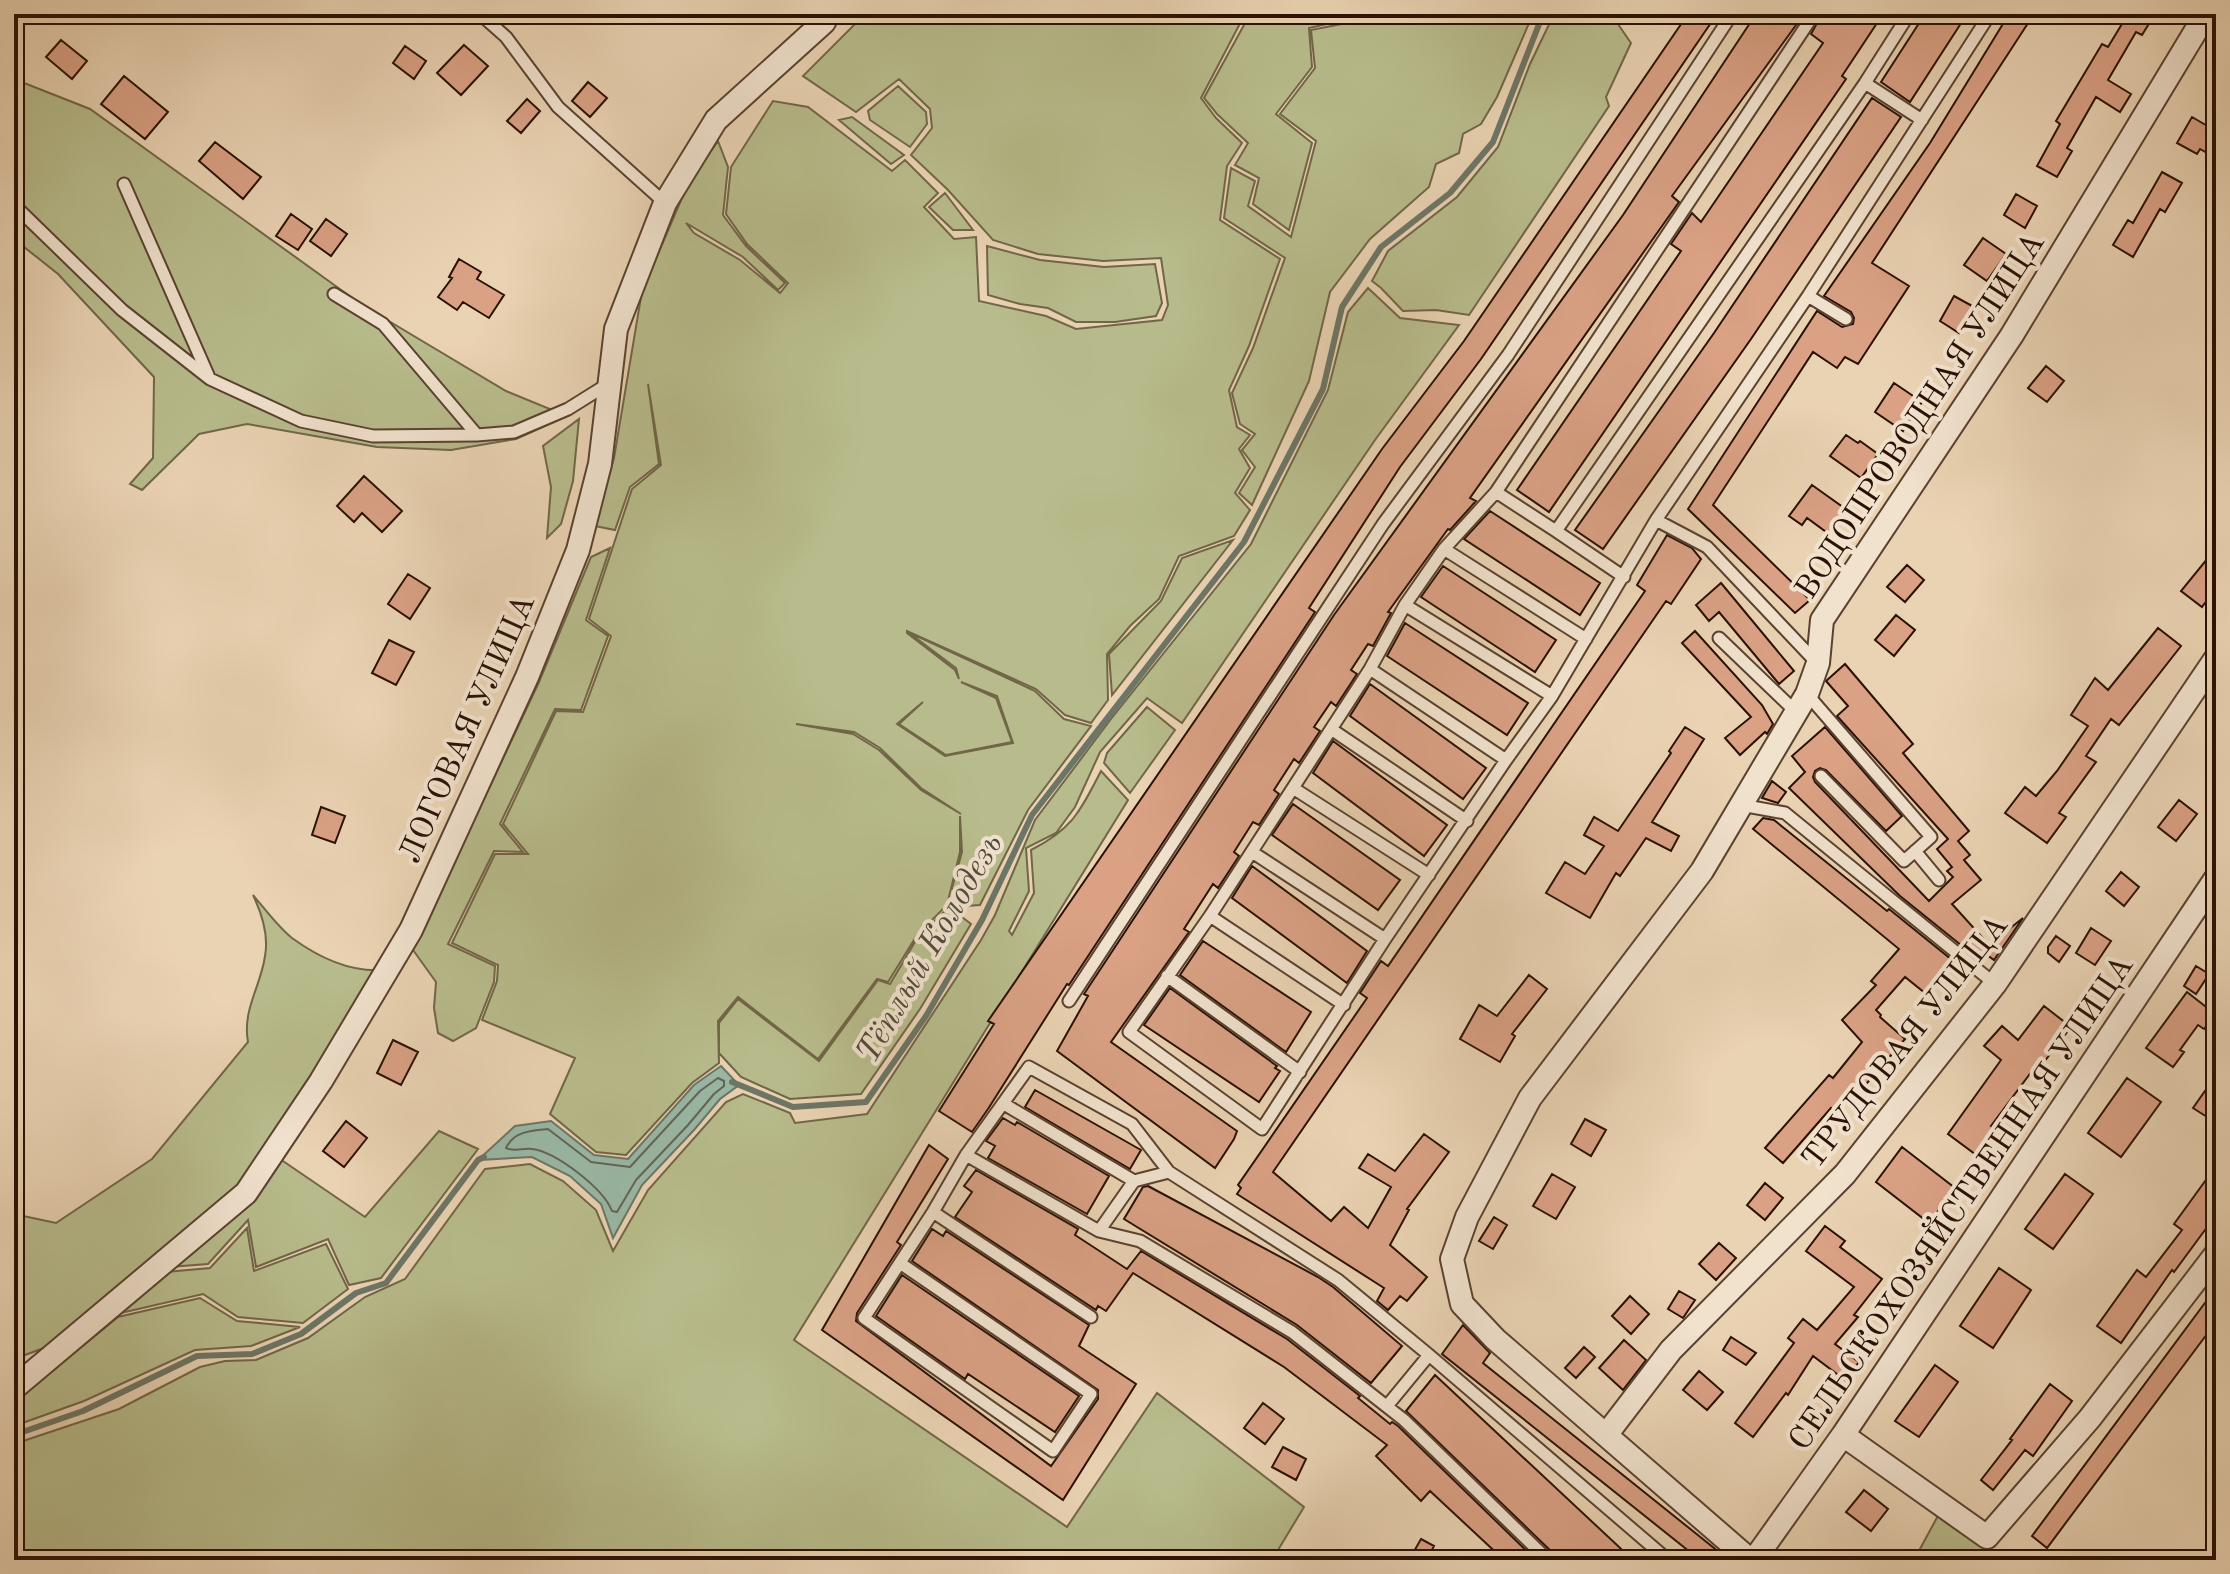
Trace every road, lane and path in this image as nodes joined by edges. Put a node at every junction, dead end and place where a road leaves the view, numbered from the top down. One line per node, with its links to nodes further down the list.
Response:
1 (480, 14): 11 (lane)
2 (828, 14): 11 (street, ЛОГОВАЯ УЛИЦА)
3 (1732, 14): 47 (lane)
4 (1814, 14): 19 (lane)
5 (1909, 14): 8 (lane)
6 (1990, 14): 9 (lane)
7 (2206, 14): 28 (street, ВОДОПРОВОДНАЯ УЛИЦА)
8 (1865, 83): 9 (lane); 21 (lane)
9 (1922, 120): 14 (lane)
10 (124, 184): 16 (lane)
11 (665, 203): 17 (street, ЛОГОВАЯ УЛИЦА)
12 (14, 205): 16 (lane)
13 (334, 294): 18 (lane)
14 (1808, 296): 15 (lane); 20 (lane)
15 (1846, 319)
16 (210, 379): 18 (lane)
17 (609, 384): 18 (lane); 60 (street, ЛОГОВАЯ УЛИЦА)
18 (477, 435)
19 (1496, 492): 21 (lane); 22 (lane)
20 (1656, 520): 23 (lane); 28 (lane)
21 (1556, 531): 23 (lane)
22 (1444, 549): 24 (lane); 26 (lane)
23 (1624, 577): 26 (lane)
24 (1405, 605): 29 (lane); 30 (lane)
25 (1719, 638): 31 (lane)
26 (1586, 639): 30 (lane)
27 (2216, 658): 46 (street, ТРУДОВАЯ УЛИЦА)
28 (1818, 663): 31 (street, ВОДОПРОВОДНАЯ УЛИЦА)
29 (1370, 669): 32 (lane); 33 (lane)
30 (1552, 696): 33 (lane)
31 (1801, 703): 36 (street, ВОДОПРОВОДНАЯ УЛИЦА); 38 (lane)
32 (1331, 729): 35 (lane); 37 (lane)
33 (1506, 760): 37 (lane)
34 (1821, 776): 38 (lane)
35 (1293, 788): 39 (lane); 40 (lane)
36 (1740, 805): 46 (lane); 62 (street, ВОДОПРОВОДНАЯ УЛИЦА)
37 (1467, 821): 40 (lane)
38 (1915, 851): 42 (lane)
39 (1252, 852): 43 (lane); 44 (lane)
40 (1429, 875): 44 (lane)
41 (2216, 878): 63 (street, СЕЛЬСКОХОЗЯЙСТВЕННАЯ УЛИЦА)
42 (1939, 880)
43 (1210, 916): 45 (lane); 48 (lane)
44 (1385, 939): 48 (lane)
45 (1167, 976): 49 (lane); 49 (lane)
46 (1995, 984): 62 (street, ТРУДОВАЯ УЛИЦА)
47 (1069, 1001)
48 (1344, 1005): 49 (lane)
49 (1300, 1072)
50 (1004, 1104): 51 (lane); 52 (lane); 53 (lane)
51 (966, 1155): 54 (lane); 55 (lane)
52 (1169, 1172): 53 (lane); 59 (lane)
53 (1134, 1181): 55 (lane)
54 (933, 1212): 57 (lane); 58 (lane)
55 (1099, 1231): 61 (lane)
56 (2216, 1254): 63 (street)
57 (900, 1263): 57 (lane)
58 (1091, 1317)
59 (1429, 1355): 61 (lane); 65 (lane)
60 (14, 1388)
61 (1387, 1406): 64 (lane)
62 (1606, 1435): 66 (street, ВОДОПРОВОДНАЯ УЛИЦА)
63 (1843, 1435): 66 (street, СЕЛЬСКОХОЗЯЙСТВЕННАЯ УЛИЦА)
64 (1548, 1560)
65 (1668, 1560)
66 (1752, 1560)

